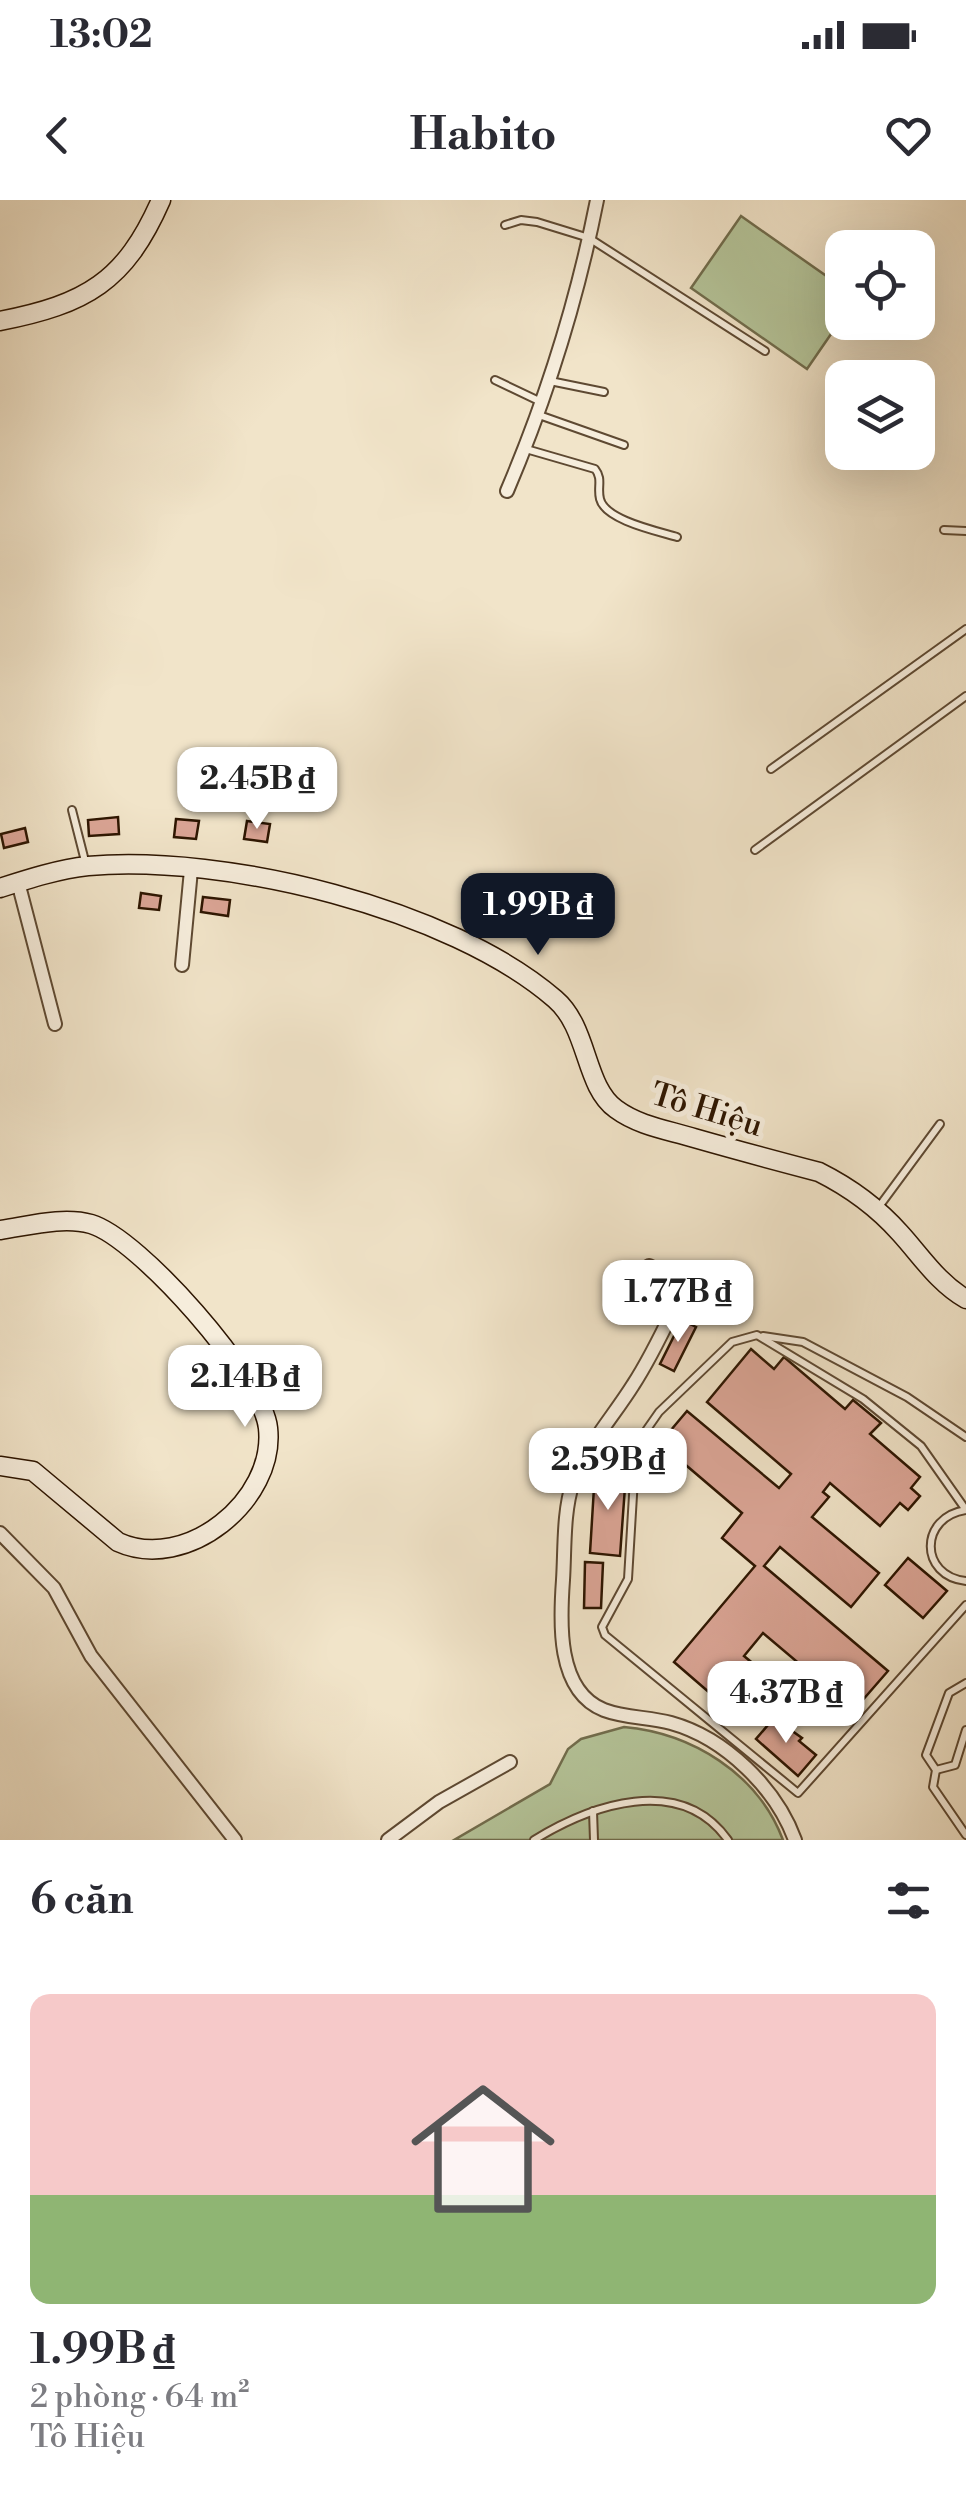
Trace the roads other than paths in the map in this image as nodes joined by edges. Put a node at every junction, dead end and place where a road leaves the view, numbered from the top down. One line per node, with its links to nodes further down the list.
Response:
1 (162, 200): 5 (street)
2 (597, 200): 4 (street)
3 (506, 226): 4 (lane)
4 (589, 238): 6 (lane); 8 (street)
5 (0, 321)
6 (765, 351)
7 (495, 380): 10 (lane)
8 (550, 381): 9 (lane); 10 (street)
9 (604, 392)
10 (541, 408): 11 (lane); 12 (street)
11 (624, 445)
12 (525, 448): 13 (street); 16 (lane)
13 (507, 491)
14 (944, 530): 15 (lane)
15 (966, 531)
16 (676, 537)
17 (966, 629): 19 (lane)
18 (966, 696): 21 (lane)
19 (771, 769)
20 (72, 810): 22 (lane)
21 (755, 850)
22 (86, 866): 23 (street, Tô Hiệu); 24 (street, Tô Hiệu)
23 (191, 870): 25 (street); 28 (street, Tô Hiệu)
24 (9, 885): 26 (street)
25 (182, 965)
26 (55, 1024)
27 (940, 1124): 28 (lane)
28 (877, 1209): 31 (street, Tô Hiệu)
29 (0, 1230): 34 (street)
30 (649, 1266): 50 (street)
31 (966, 1299)
32 (756, 1335): 33 (lane); 35 (lane); 38 (lane)
33 (966, 1437)
34 (0, 1466)
35 (966, 1510): 37 (lane)
36 (0, 1534): 45 (street)
37 (966, 1580)
38 (966, 1605)
39 (966, 1683): 42 (lane)
40 (966, 1730): 42 (lane)
41 (510, 1762): 46 (street)
42 (936, 1770): 44 (lane)
43 (593, 1810): 47 (lane); 48 (lane); 49 (lane)
44 (966, 1835)
45 (235, 1840)
46 (388, 1840)
47 (534, 1840)
48 (594, 1840)
49 (728, 1840)
50 (794, 1840)

